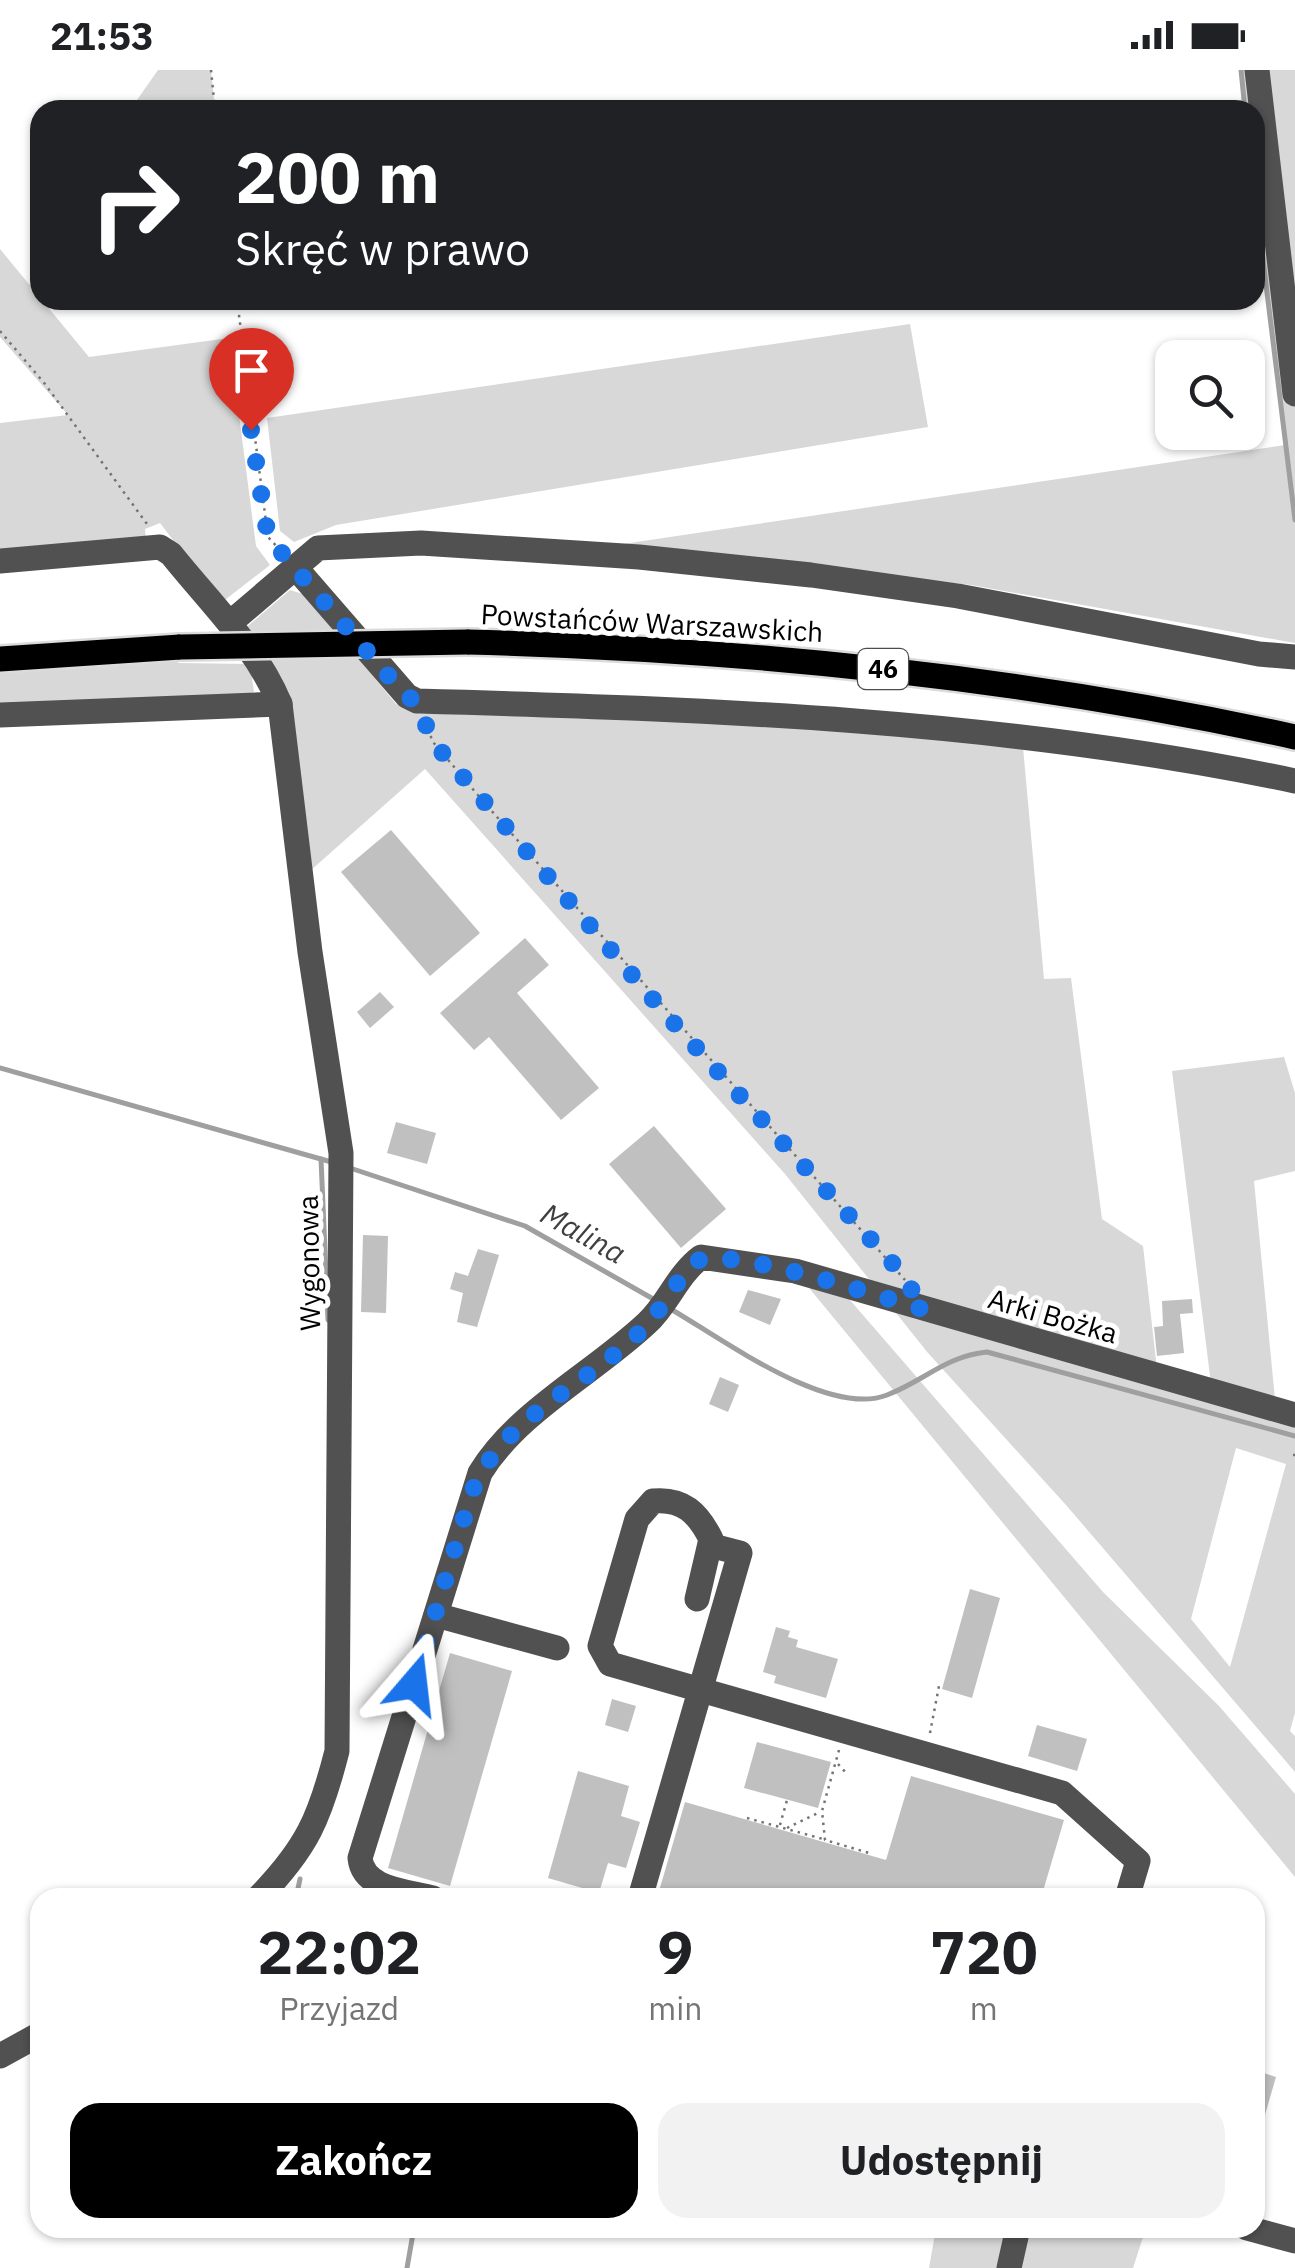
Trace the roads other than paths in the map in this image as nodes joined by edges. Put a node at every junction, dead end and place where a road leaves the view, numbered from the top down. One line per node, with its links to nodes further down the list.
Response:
1 (1258, 70): 2 (street)
2 (1261, 100)
3 (1265, 131): 4 (street)
4 (1295, 394)
5 (0, 561): 7 (street, Wygonowa)
6 (295, 567): 7 (street); 8 (street); 13 (street)
7 (230, 623): 10 (street, Wygonowa)
8 (1295, 657)
9 (0, 659): 12 (main road, Powstańców Warszawskich / 46, bridge)
10 (280, 704): 11 (street); 20 (street, Wygonowa)
11 (0, 715)
12 (1295, 737)
13 (1295, 781)
14 (1295, 1415): 17 (street, Arki Bożka)
15 (713, 1546): 16 (street); 19 (street); 19 (street)
16 (697, 1599)
17 (436, 1615): 18 (street); 21 (street)
18 (556, 1648)
19 (700, 1690): 22 (street); 23 (street)
20 (268, 1888)
21 (397, 1888)
22 (643, 1888)
23 (1130, 1888)
24 (30, 2040): 25 (street)
25 (0, 2056)
26 (1265, 2233): 28 (street)
27 (1016, 2238): 29 (street)
28 (1295, 2242)
29 (1009, 2268)

